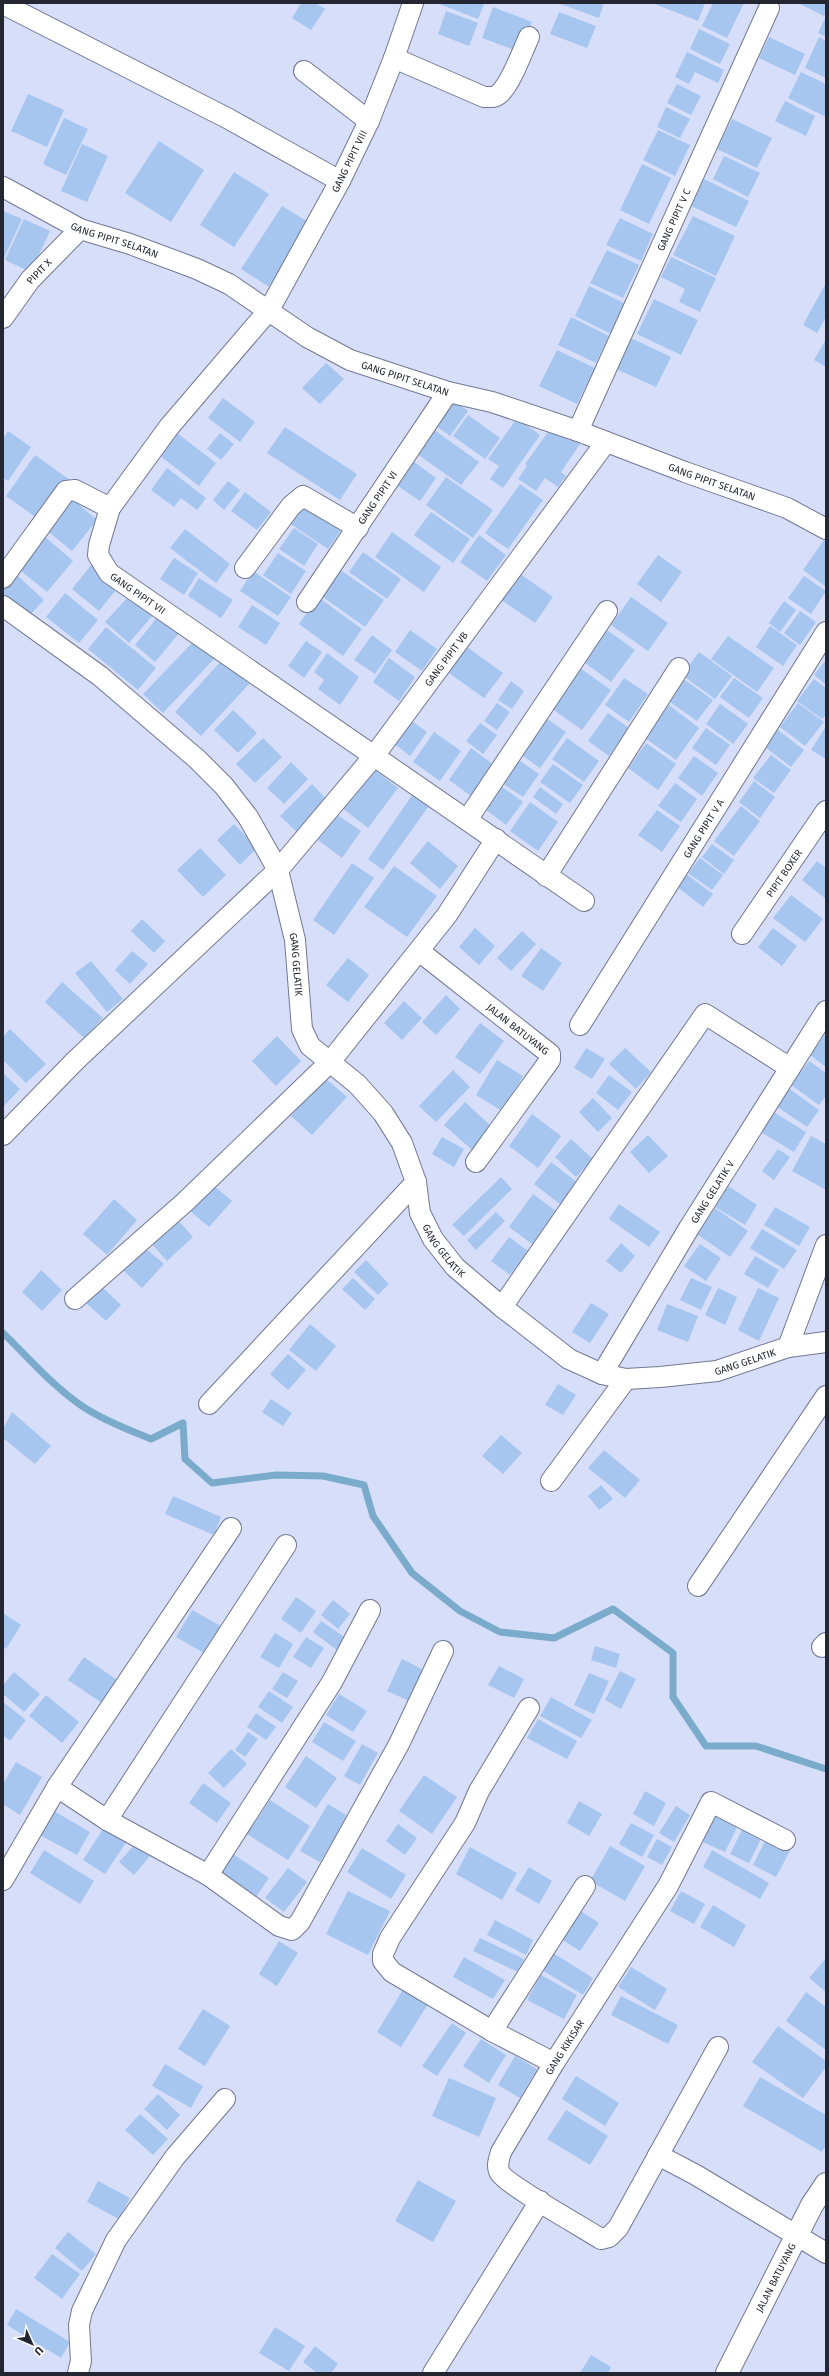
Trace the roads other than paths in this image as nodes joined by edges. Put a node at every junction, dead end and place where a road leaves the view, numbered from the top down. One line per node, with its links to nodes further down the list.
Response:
1 (413, 3): 5 (street, GANG PIPIT VIII)
2 (3, 4): 8 (street)
3 (769, 8): 14 (street, GANG PIPIT V C)
4 (528, 37): 5 (street)
5 (394, 58): 7 (street, GANG PIPIT VIII)
6 (304, 71): 7 (street)
7 (369, 121): 8 (street, GANG PIPIT VIII)
8 (340, 181): 11 (street, GANG PIPIT VIII)
9 (3, 187): 10 (street, GANG PIPIT SELATAN)
10 (80, 229): 11 (street, GANG PIPIT SELATAN); 12 (street, PIPIT X)
11 (268, 310): 13 (street, GANG PIPIT SELATAN); 16 (street, GANG PIPIT VII)
12 (3, 318)
13 (448, 392): 14 (street, GANG PIPIT SELATAN); 17 (street, GANG PIPIT VI)
14 (578, 431): 15 (street, GANG PIPIT SELATAN)
15 (606, 442): 18 (street, GANG PIPIT SELATAN); 26 (street, GANG PIPIT VB)
16 (110, 508): 20 (street); 26 (street, GANG PIPIT VII)
17 (358, 528): 19 (street); 21 (street, GANG PIPIT VI)
18 (826, 528)
19 (244, 568)
20 (3, 578)
21 (307, 602)
22 (3, 606): 30 (street, GANG GELATIK)
23 (607, 611): 28 (street)
24 (826, 632): 36 (street, GANG PIPIT V A)
25 (680, 668): 31 (street)
26 (374, 756): 28 (street, GANG PIPIT VII); 30 (street, GANG PIPIT VB)
27 (826, 811): 33 (street, PIPIT BOXER)
28 (467, 820): 29 (street, GANG PIPIT VII)
29 (496, 840): 31 (street, GANG PIPIT VII); 34 (street)
30 (278, 870): 37 (street, GANG GELATIK); 39 (street, GANG PIPIT VB)
31 (546, 876): 32 (street, GANG PIPIT VII)
32 (584, 901)
33 (742, 934)
34 (419, 951): 37 (street); 40 (street, JALAN BATUYANG)
35 (826, 1011): 38 (street, GANG GELATIK V)
36 (580, 1025)
37 (330, 1062): 41 (street, GANG GELATIK); 43 (street)
38 (790, 1068): 44 (street); 47 (street, GANG GELATIK V)
39 (3, 1135)
40 (476, 1162)
41 (416, 1182): 44 (street, GANG GELATIK); 50 (street)
42 (826, 1245): 46 (street)
43 (75, 1300)
44 (502, 1308): 47 (street, GANG GELATIK)
45 (826, 1342): 46 (street, GANG GELATIK)
46 (788, 1347): 48 (street, GANG GELATIK)
47 (602, 1374): 48 (street, GANG GELATIK)
48 (626, 1379): 51 (street)
49 (826, 1396): 54 (street)
50 (209, 1404)
51 (550, 1481)
52 (232, 1528): 58 (street)
53 (286, 1545): 59 (street)
54 (698, 1586)
55 (370, 1610): 61 (street)
56 (443, 1651): 61 (street)
57 (529, 1708): 64 (street)
58 (57, 1787): 59 (street); 62 (street)
59 (107, 1820): 61 (street)
60 (785, 1840): 66 (street, GANG KIKISAR)
61 (208, 1875)
62 (3, 1880)
63 (585, 1886): 64 (street)
64 (492, 2032): 66 (street)
65 (718, 2047): 68 (street, GANG KIKISAR)
66 (554, 2063): 70 (street, GANG KIKISAR)
67 (225, 2100): 73 (street)
68 (658, 2155): 70 (street, GANG KIKISAR); 71 (street)
69 (826, 2184): 71 (street, JALAN BATUYANG)
70 (540, 2201): 74 (street)
71 (796, 2237): 72 (street); 75 (street, JALAN BATUYANG)
72 (826, 2253)
73 (78, 2373)
74 (433, 2373)
75 (727, 2373)

